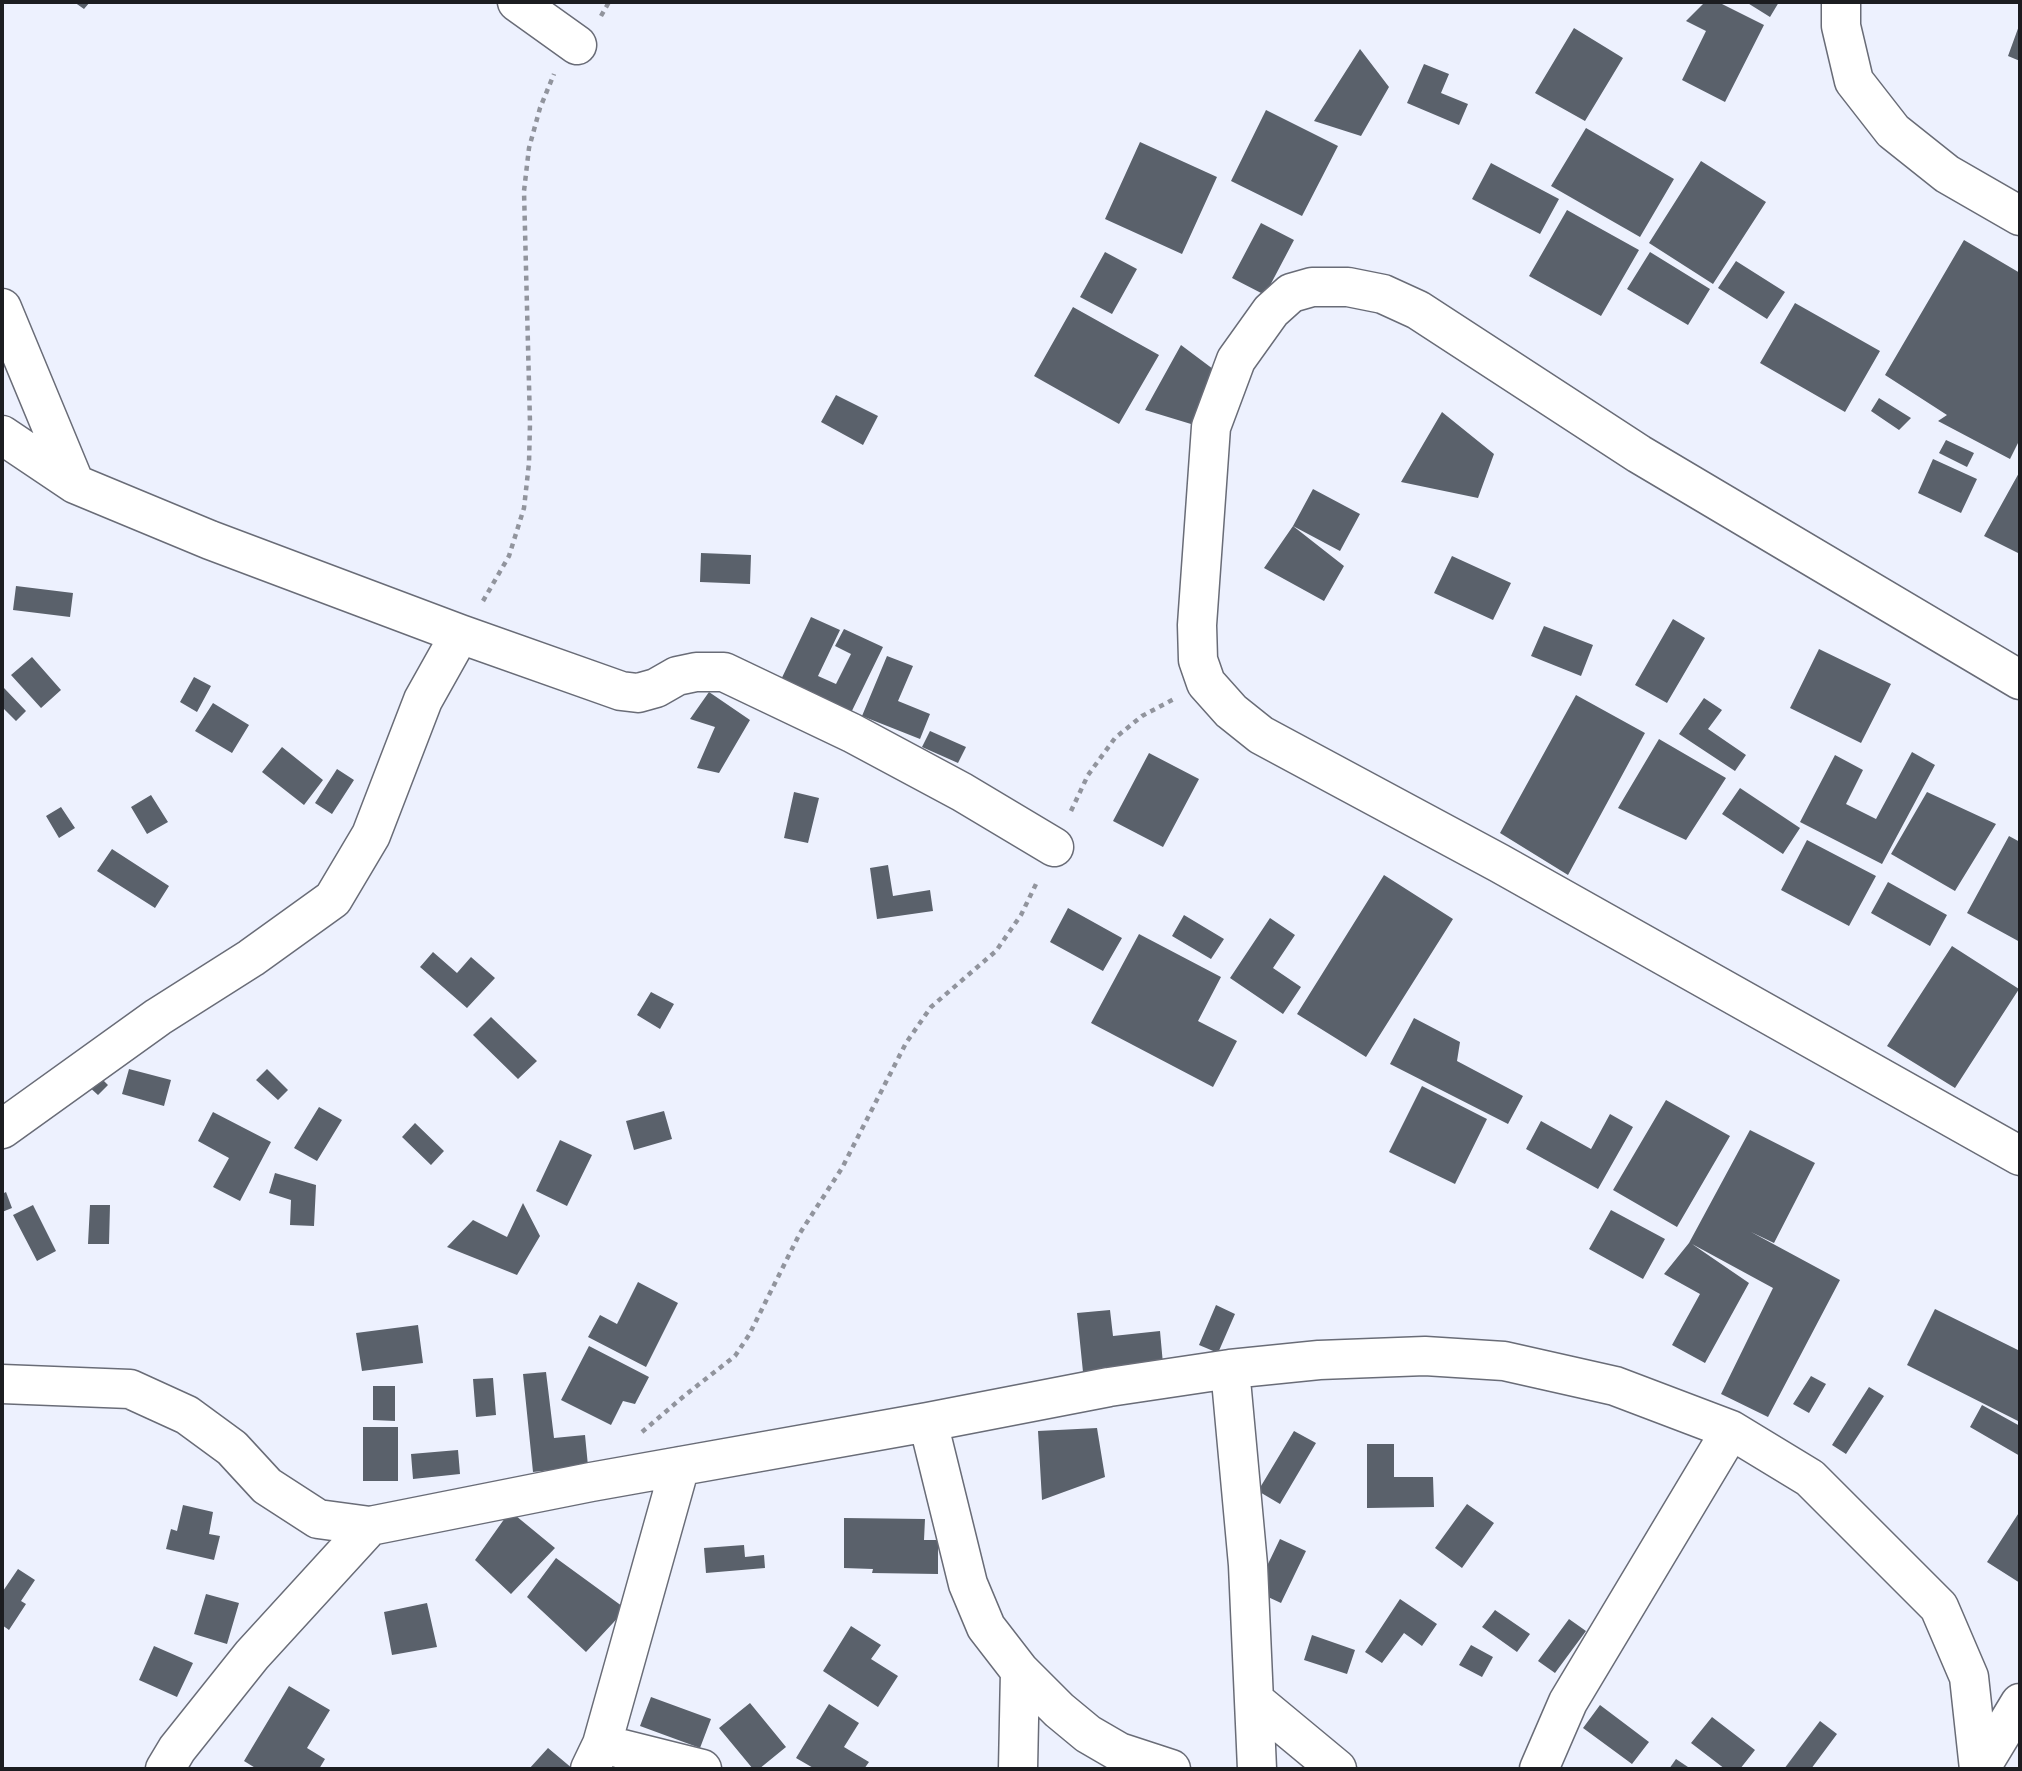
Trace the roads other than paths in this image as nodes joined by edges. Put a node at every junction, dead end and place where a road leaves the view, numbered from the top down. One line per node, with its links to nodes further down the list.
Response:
1 (517, 2): 3 (street)
2 (1841, 2): 4 (street)
3 (577, 45)
4 (2020, 216)
5 (2, 308): 7 (street)
6 (2, 435): 7 (street)
7 (75, 484): 8 (street)
8 (460, 634): 10 (street); 11 (street)
9 (2020, 680): 12 (street)
10 (1054, 847)
11 (2, 1129)
12 (2020, 1156)
13 (1230, 1369): 15 (street); 16 (street); 20 (street)
14 (2, 1384): 18 (street)
15 (929, 1422): 17 (street); 19 (street)
16 (1731, 1430): 29 (street); 30 (street)
17 (680, 1466): 18 (street); 22 (street)
18 (370, 1526): 23 (street)
19 (1020, 1671): 25 (street); 26 (street)
20 (1255, 1701): 27 (street); 28 (street)
21 (2020, 1703): 30 (street)
22 (596, 1757): 24 (street)
23 (164, 1769)
24 (702, 1769)
25 (1018, 1769)
26 (1171, 1769)
27 (1257, 1769)
28 (1337, 1769)
29 (1539, 1769)
30 (1980, 1769)

